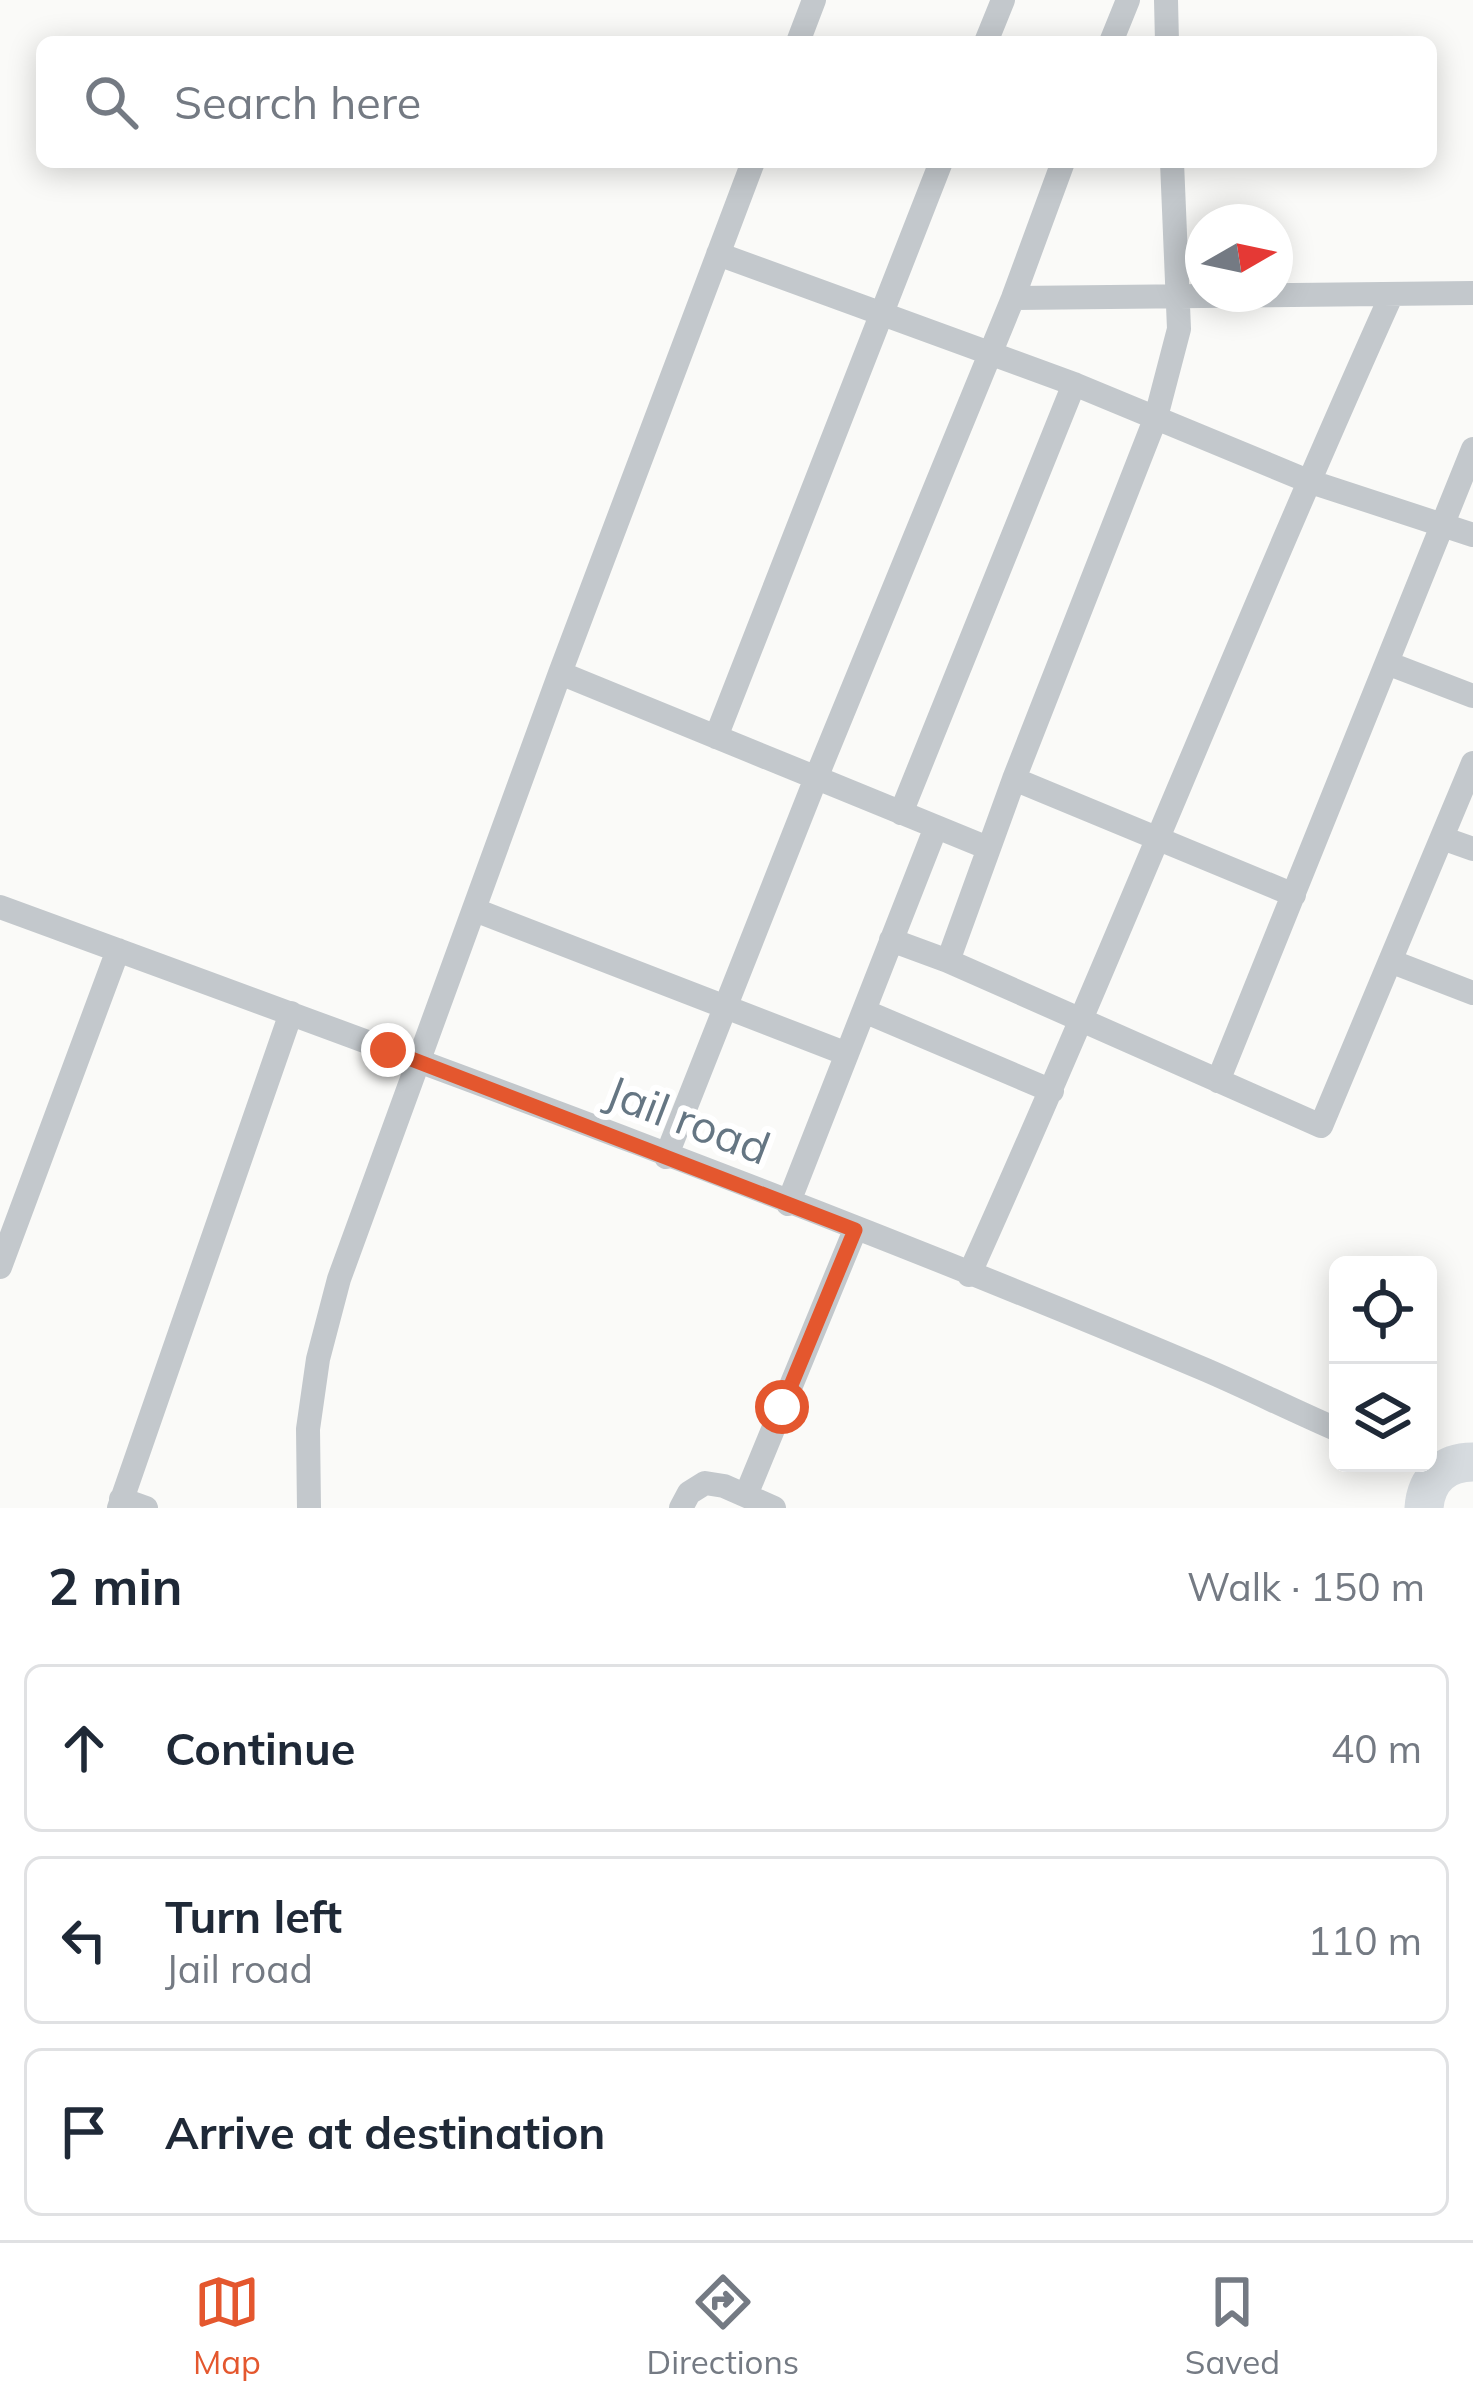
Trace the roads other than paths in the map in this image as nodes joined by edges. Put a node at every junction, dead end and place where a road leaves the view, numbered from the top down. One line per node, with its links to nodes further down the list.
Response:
1 (814, 0): 5 (street)
2 (1003, 0): 6 (street)
3 (1128, 0): 7 (street)
4 (1166, 0): 8 (street)
5 (800, 36)
6 (988, 36)
7 (1113, 36)
8 (1168, 36)
9 (751, 168): 13 (street)
10 (938, 168): 18 (street)
11 (1062, 168): 16 (street)
12 (1172, 168): 17 (street)
13 (718, 254): 18 (street); 27 (street)
14 (1473, 293): 15 (street)
15 (1391, 296): 17 (street); 23 (street)
16 (1013, 298): 17 (street); 19 (street)
17 (1178, 298): 21 (street)
18 (883, 316): 19 (street); 29 (street)
19 (988, 355): 20 (street); 31 (street)
20 (1074, 384): 21 (street); 33 (street)
21 (1156, 417): 23 (street); 32 (street)
22 (1473, 448): 24 (street)
23 (1308, 481): 24 (street); 36 (street)
24 (1443, 524): 25 (street); 26 (street)
25 (1473, 535)
26 (1387, 663): 28 (street); 39 (street)
27 (560, 673): 29 (street); 41 (street)
28 (1473, 696)
29 (716, 737): 31 (street)
30 (1473, 763): 35 (street)
31 (816, 778): 33 (street); 47 (street)
32 (1014, 778): 36 (street); 37 (street)
33 (901, 813): 34 (street)
34 (936, 827): 37 (street); 42 (street)
35 (1442, 838): 38 (street); 45 (street)
36 (1159, 841): 39 (street); 50 (street)
37 (988, 848): 44 (street)
38 (1473, 849)
39 (1294, 895): 53 (street)
40 (0, 907): 43 (street, Jail road)
41 (475, 910): 47 (street); 52 (street)
42 (891, 940): 44 (street); 48 (street)
43 (118, 950): 49 (street, Jail road); 58 (street)
44 (948, 961): 50 (street)
45 (1390, 961): 46 (street); 53 (street)
46 (1473, 993)
47 (725, 1007): 51 (street); 55 (street)
48 (863, 1011): 51 (street); 54 (street)
49 (291, 1013): 52 (street, Jail road); 62 (street)
50 (1081, 1022): 53 (street); 54 (street)
51 (847, 1054): 56 (street)
52 (418, 1060): 55 (street, Jail road); 64 (street)
53 (1219, 1081)
54 (1052, 1091): 59 (street)
55 (666, 1157): 56 (street, Jail road)
56 (788, 1204): 57 (street, Jail road)
57 (855, 1230): 59 (street, Jail road); 61 (street)
58 (0, 1267)
59 (969, 1275): 60 (street, Jail road)
60 (1329, 1426)
61 (746, 1495): 65 (street); 66 (street)
62 (120, 1503): 63 (street)
63 (146, 1508)
64 (309, 1508)
65 (682, 1508)
66 (774, 1508)

